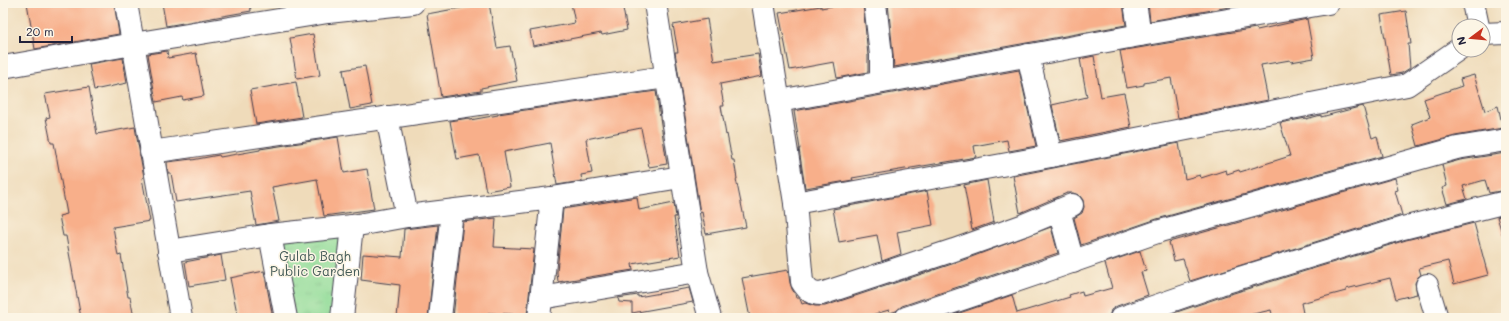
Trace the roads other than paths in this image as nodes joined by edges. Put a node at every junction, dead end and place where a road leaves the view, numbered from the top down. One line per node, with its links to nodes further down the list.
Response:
1 (126, 3): 14 (street)
2 (413, 3): 9 (street)
3 (655, 3): 18 (street)
4 (763, 3): 20 (street)
5 (875, 3): 19 (street)
6 (1135, 3): 13 (street)
7 (1328, 3): 13 (street)
8 (1473, 3): 10 (street)
9 (328, 7): 14 (street)
10 (1476, 18)
11 (1506, 33): 12 (street)
12 (1491, 34)
13 (1140, 35): 15 (street)
14 (133, 44): 17 (street); 23 (street)
15 (1028, 55): 19 (street); 24 (street)
16 (1451, 55): 24 (street)
17 (3, 68)
18 (666, 77): 21 (street); 25 (street)
19 (881, 82): 20 (street)
20 (779, 101): 28 (street)
21 (387, 118): 23 (street); 30 (street)
22 (1506, 140): 34 (street)
23 (152, 152): 33 (street)
24 (1051, 156): 28 (street)
25 (682, 177): 26 (street); 35 (street)
26 (552, 198): 29 (street); 37 (street)
27 (1506, 202): 44 (street)
28 (795, 203): 34 (street)
29 (452, 210): 30 (street); 41 (street)
30 (407, 216): 31 (street)
31 (352, 226): 32 (street); 40 (street)
32 (270, 235): 33 (street); 39 (street)
33 (169, 251): 38 (street)
34 (1073, 262): 43 (street)
35 (697, 272): 37 (street); 42 (street)
36 (1427, 285): 45 (street)
37 (540, 308)
38 (181, 318)
39 (286, 318)
40 (342, 318)
41 (440, 318)
42 (710, 318)
43 (906, 318)
44 (1121, 318)
45 (1437, 318)

